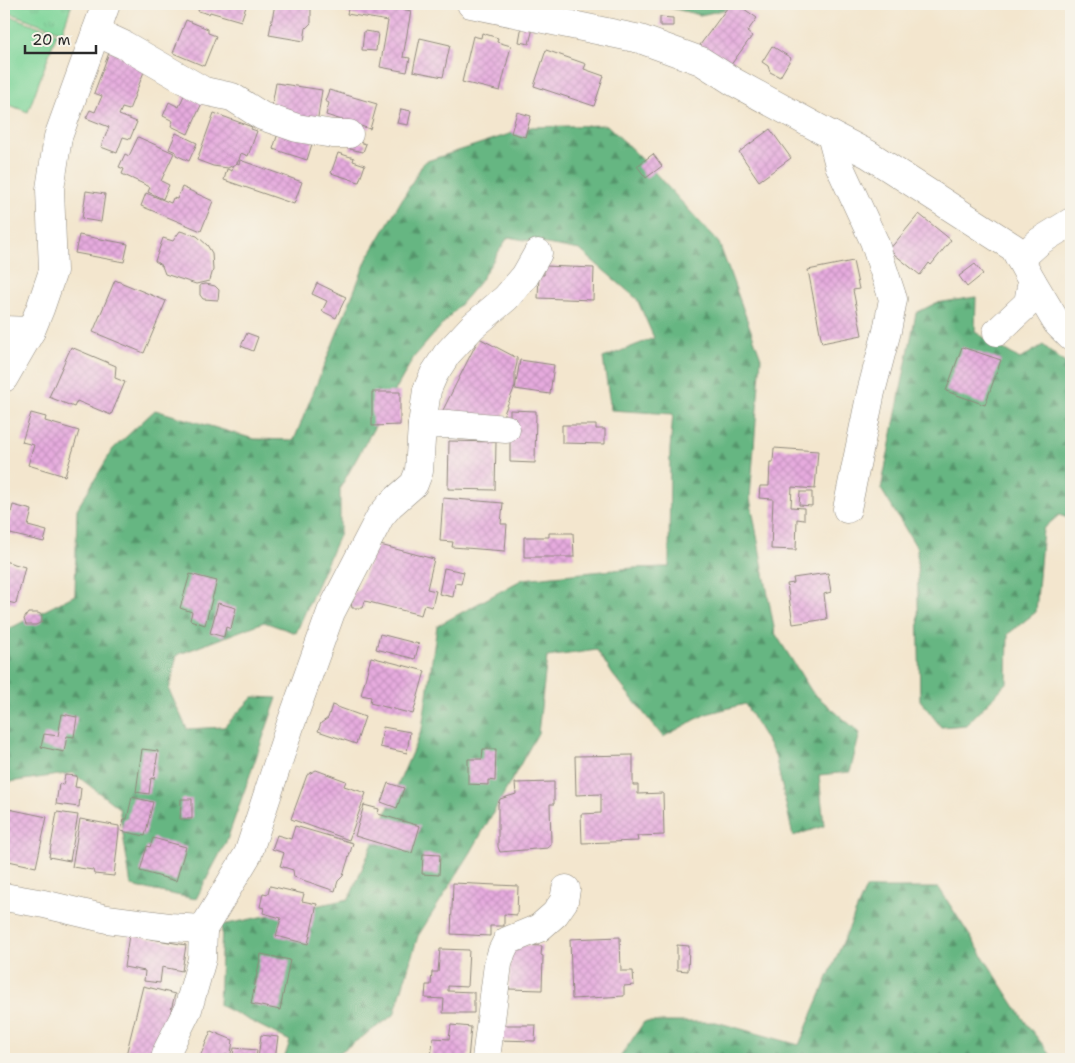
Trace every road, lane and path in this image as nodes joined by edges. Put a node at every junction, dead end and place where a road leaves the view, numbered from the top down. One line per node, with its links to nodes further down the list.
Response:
1 (106, 4): 3 (street)
2 (471, 4): 5 (street)
3 (96, 32): 4 (street); 10 (street)
4 (350, 134)
5 (831, 135): 8 (street); 16 (street)
6 (1071, 222): 8 (street)
7 (538, 252): 14 (street)
8 (1026, 270): 11 (street); 12 (street)
9 (4, 330): 10 (street)
10 (31, 331): 13 (street)
11 (997, 332)
12 (1071, 337)
13 (4, 378)
14 (422, 425): 15 (street); 19 (street)
15 (506, 429)
16 (847, 508)
17 (566, 889): 21 (street)
18 (4, 897): 19 (street)
19 (203, 928): 20 (street)
20 (165, 1059)
21 (486, 1059)

